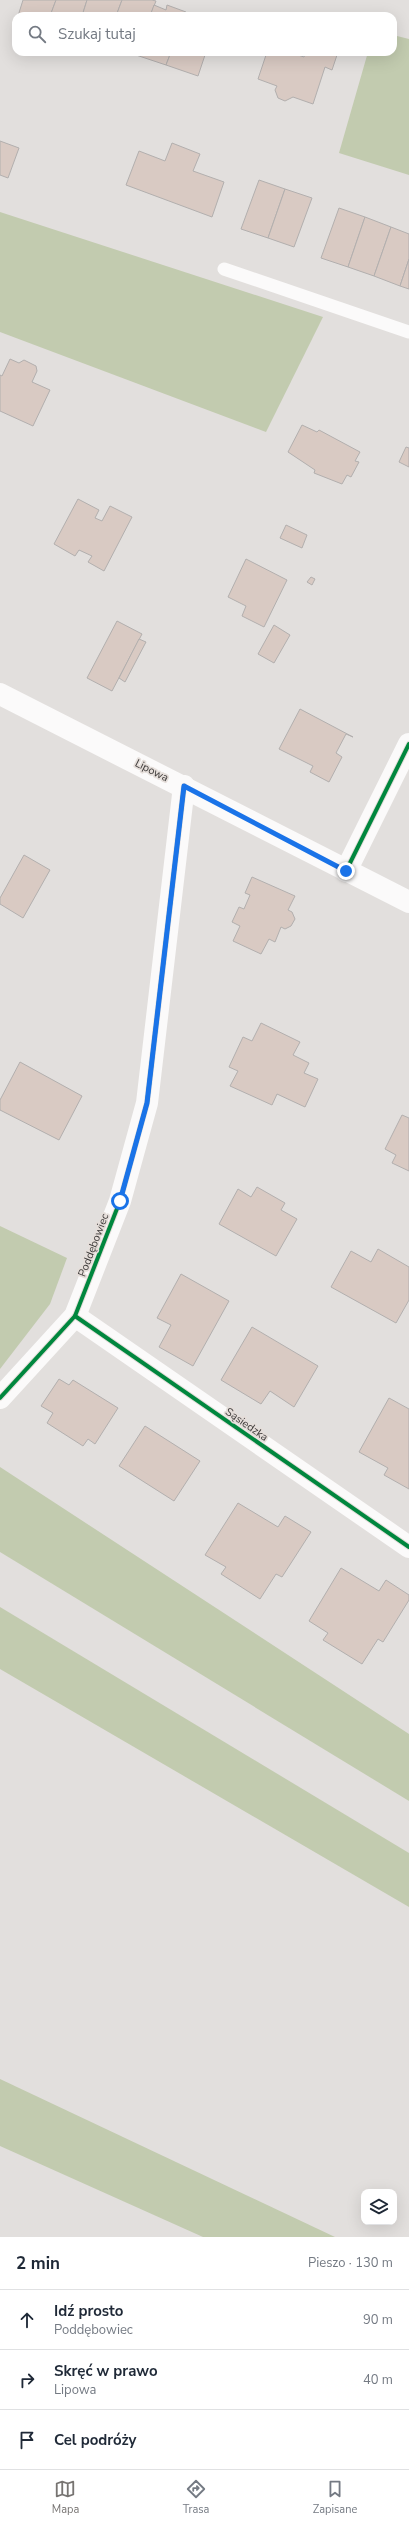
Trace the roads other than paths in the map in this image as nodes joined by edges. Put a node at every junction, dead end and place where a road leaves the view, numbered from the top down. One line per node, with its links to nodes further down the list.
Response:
1 (224, 270): 2 (lane)
2 (409, 332)
3 (0, 694): 5 (street, Lipowa)
4 (409, 744): 6 (street)
5 (184, 786): 6 (street, Lipowa); 8 (street, Poddębowiec)
6 (346, 871): 7 (street, Lipowa)
7 (409, 902)
8 (75, 1316): 9 (street, Poddębowiec); 10 (street, Sąsiedzka)
9 (0, 1398)
10 (409, 1547)

